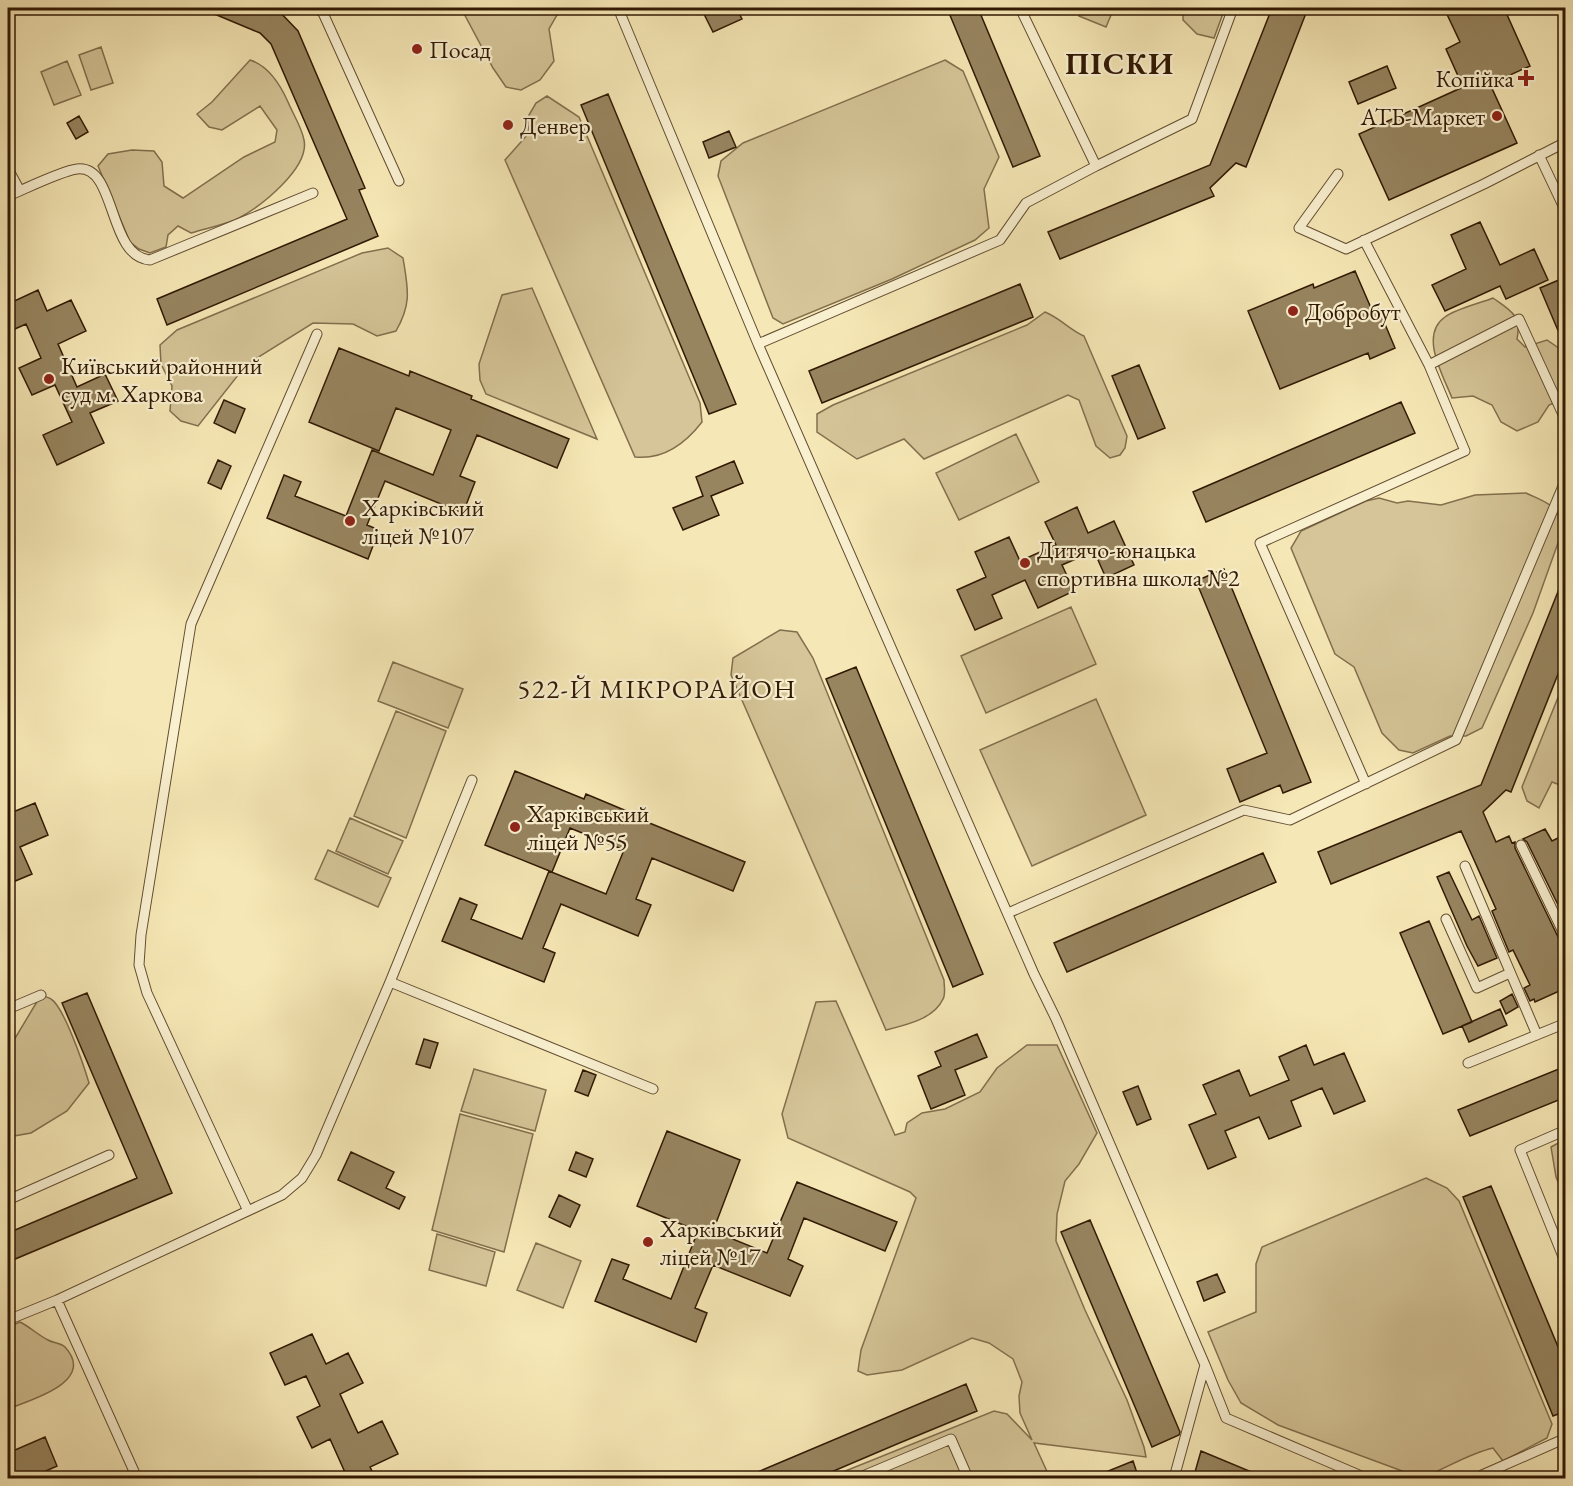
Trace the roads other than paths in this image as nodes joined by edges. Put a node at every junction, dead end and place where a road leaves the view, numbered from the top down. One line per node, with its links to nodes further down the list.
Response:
1 (317, 8): 10 (lane)
2 (618, 8): 17 (lane)
3 (1020, 8): 7 (lane)
4 (1233, 8): 7 (lane)
5 (1566, 142): 6 (lane)
6 (1539, 155): 14 (lane); 15 (lane)
7 (1096, 166): 17 (lane)
8 (8, 169): 11 (lane)
9 (1338, 174): 15 (lane)
10 (399, 181)
11 (20, 191): 12 (lane); 13 (lane)
12 (313, 193)
13 (8, 196)
14 (1566, 212)
15 (1364, 240): 18 (lane)
16 (317, 334): 39 (lane)
17 (758, 344): 25 (lane)
18 (1429, 365): 19 (lane); 22 (lane)
19 (1566, 421)
20 (1566, 479): 22 (lane)
21 (472, 780): 29 (lane)
22 (1366, 784): 25 (lane)
23 (1521, 845): 27 (lane)
24 (1465, 866): 28 (lane)
25 (1008, 913): 43 (lane)
26 (1446, 919): 28 (lane)
27 (1566, 938)
28 (1510, 973): 33 (lane)
29 (390, 982): 35 (lane); 39 (lane)
30 (41, 996): 31 (lane)
31 (8, 1009)
32 (1566, 1023): 33 (lane)
33 (1537, 1035): 34 (lane)
34 (1468, 1063)
35 (653, 1089)
36 (1566, 1130): 40 (lane)
37 (109, 1155): 38 (lane)
38 (8, 1200)
39 (248, 1211): 41 (lane)
40 (1566, 1264)
41 (57, 1300): 42 (lane); 45 (lane)
42 (8, 1320)
43 (1205, 1365): 48 (lane); 49 (lane)
44 (1566, 1438): 50 (lane)
45 (137, 1479)
46 (858, 1479): 47 (lane)
47 (968, 1479)
48 (1174, 1479)
49 (1366, 1479)
50 (1475, 1479)

